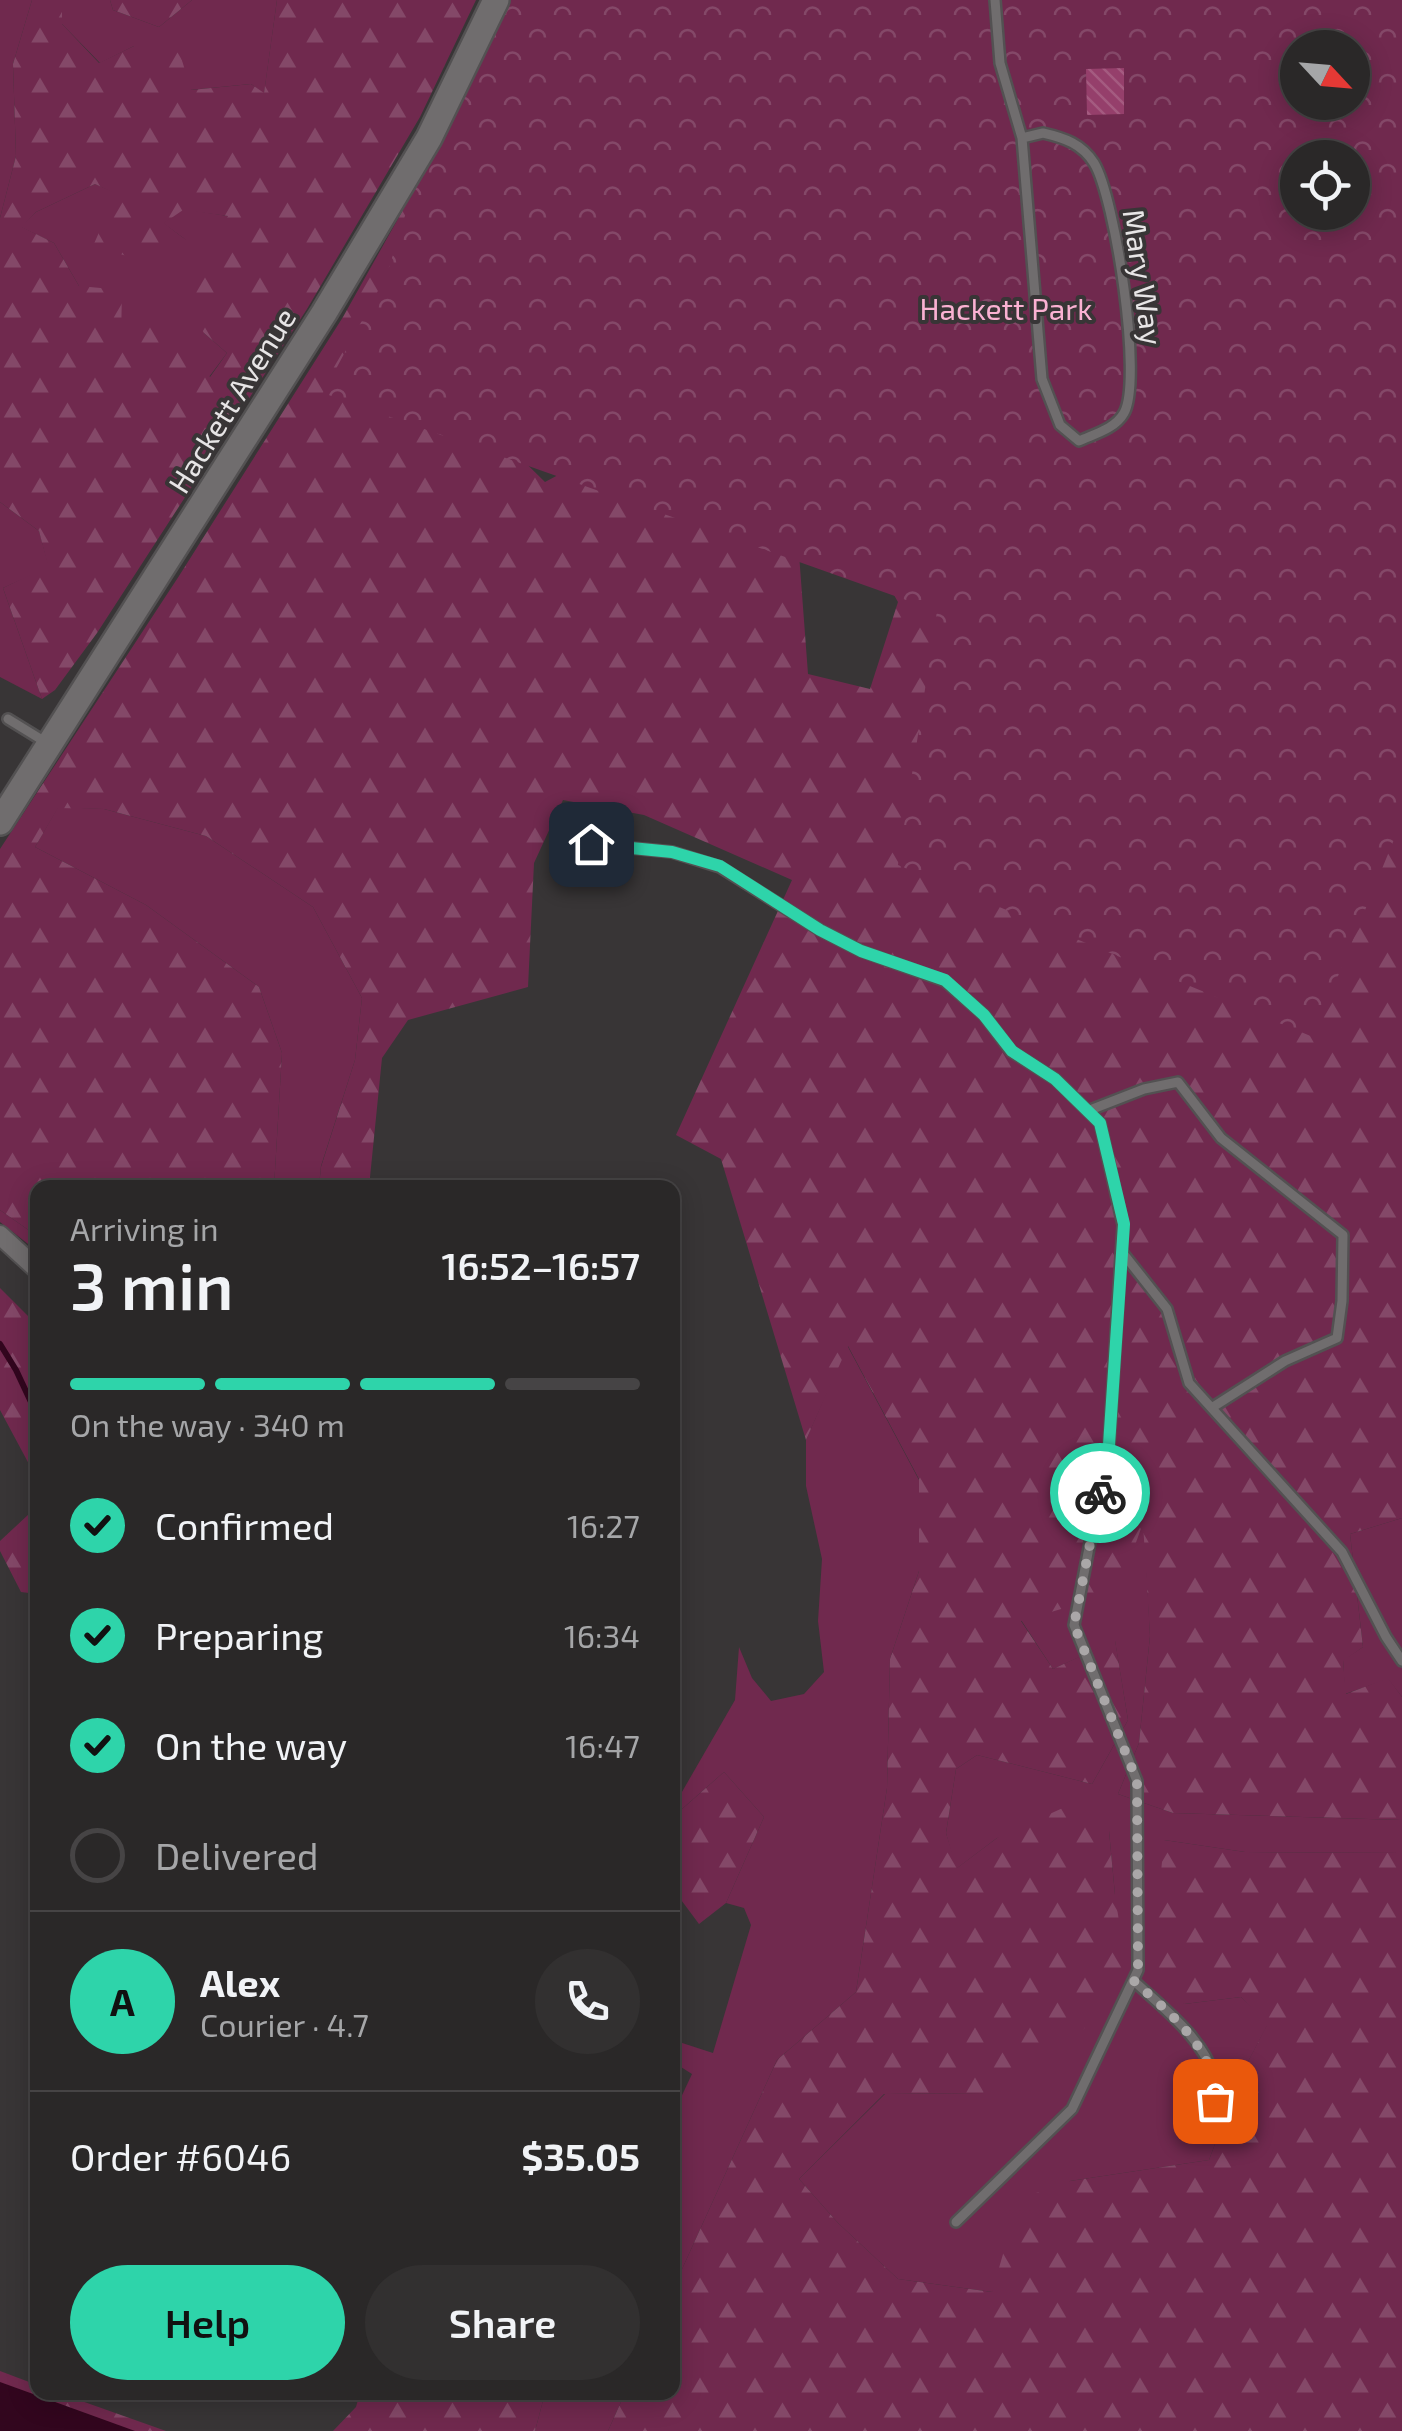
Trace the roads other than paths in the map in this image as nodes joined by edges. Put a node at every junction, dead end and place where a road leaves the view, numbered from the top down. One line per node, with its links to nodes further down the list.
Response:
1 (496, 0): 5 (main road, Hackett Avenue)
2 (995, 0): 3 (lane, Mary Way)
3 (1022, 138): 3 (lane, Mary Way)
4 (8, 719): 5 (lane)
5 (50, 744): 6 (main road, Hackett Avenue)
6 (0, 822)
7 (591, 844): 8 (lane)
8 (1090, 1110): 10 (lane); 12 (lane)
9 (0, 1235): 11 (street)
10 (1122, 1250): 12 (lane); 14 (lane)
11 (30, 1263)
12 (1213, 1407): 13 (lane)
13 (1402, 1661)
14 (1134, 1981): 15 (lane); 16 (lane)
15 (1214, 2123)
16 (956, 2222)

